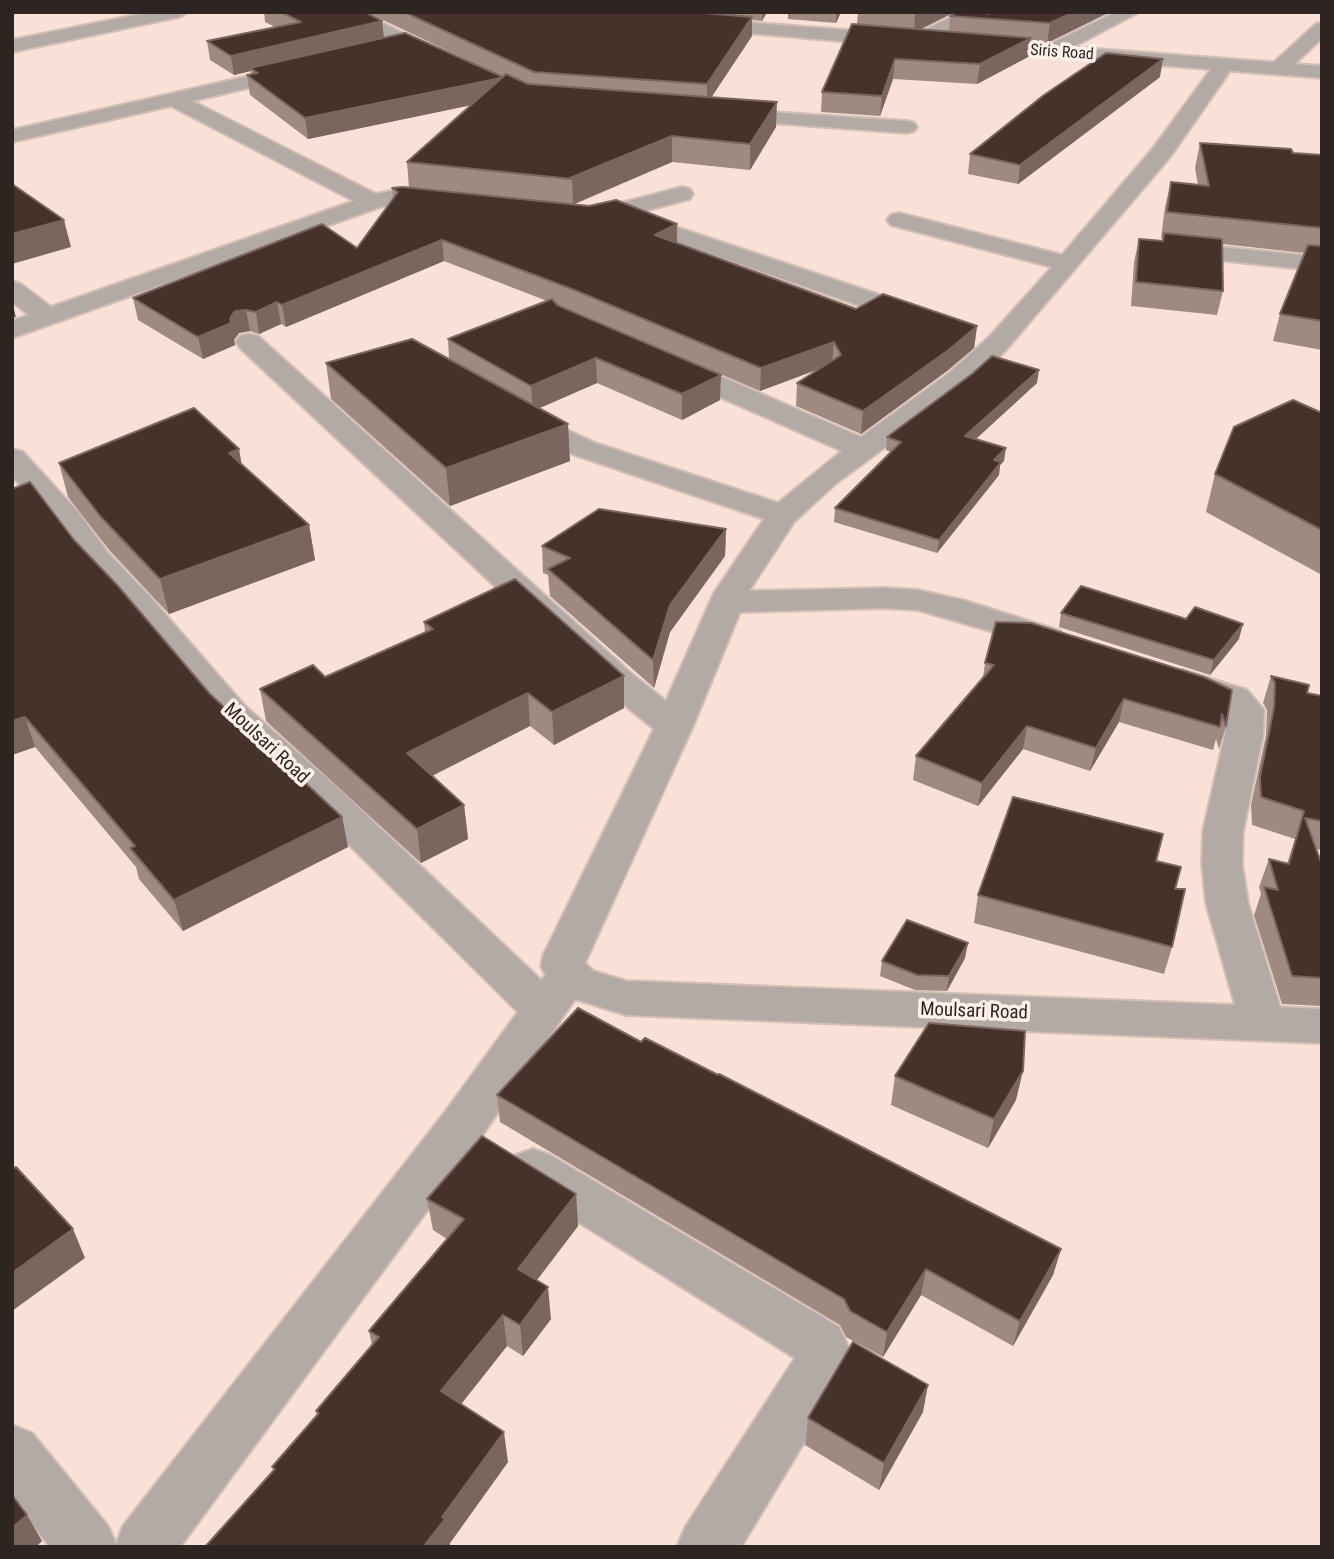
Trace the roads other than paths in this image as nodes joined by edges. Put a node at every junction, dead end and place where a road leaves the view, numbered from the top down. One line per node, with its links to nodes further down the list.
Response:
1 (179, 12): 9 (street)
2 (345, 12): 8 (street)
3 (636, 12): 7 (street, Siris Road)
4 (977, 12): 7 (street)
5 (1130, 12): 11 (street)
6 (1322, 27): 15 (street)
7 (915, 42): 11 (street, Siris Road)
8 (408, 43): 10 (street); 13 (street)
9 (12, 46)
10 (384, 49)
11 (1049, 52): 12 (street, Siris Road)
12 (1224, 65): 15 (street, Siris Road); 28 (street)
13 (457, 66)
14 (312, 67): 17 (street)
15 (1278, 69): 16 (street, Siris Road)
16 (1322, 72)
17 (175, 100): 20 (street); 22 (street)
18 (703, 114): 19 (street)
19 (907, 127)
20 (12, 136)
21 (682, 194): 24 (street)
22 (373, 202): 23 (street); 31 (street)
23 (473, 205)
24 (555, 214)
25 (899, 220): 28 (street)
26 (658, 228): 32 (street)
27 (1153, 247): 29 (street)
28 (1068, 264): 37 (street)
29 (1322, 264)
30 (12, 289): 31 (street)
31 (47, 317): 33 (street)
32 (945, 326)
33 (12, 330)
34 (249, 342): 43 (street)
35 (645, 354): 37 (street)
36 (495, 404): 39 (street)
37 (863, 449): 39 (street)
38 (12, 458): 44 (street, Moulsari Road)
39 (783, 515): 40 (street)
40 (728, 602): 41 (street); 43 (street)
41 (1083, 649)
42 (1147, 670): 45 (street)
43 (674, 726): 44 (street)
44 (556, 992): 45 (street, Moulsari Road); 47 (street)
45 (1263, 1024): 46 (street, Moulsari Road)
46 (1322, 1026)
47 (462, 1126): 50 (street); 51 (street)
48 (12, 1452): 49 (street)
49 (87, 1547)
50 (144, 1547)
51 (708, 1547)

